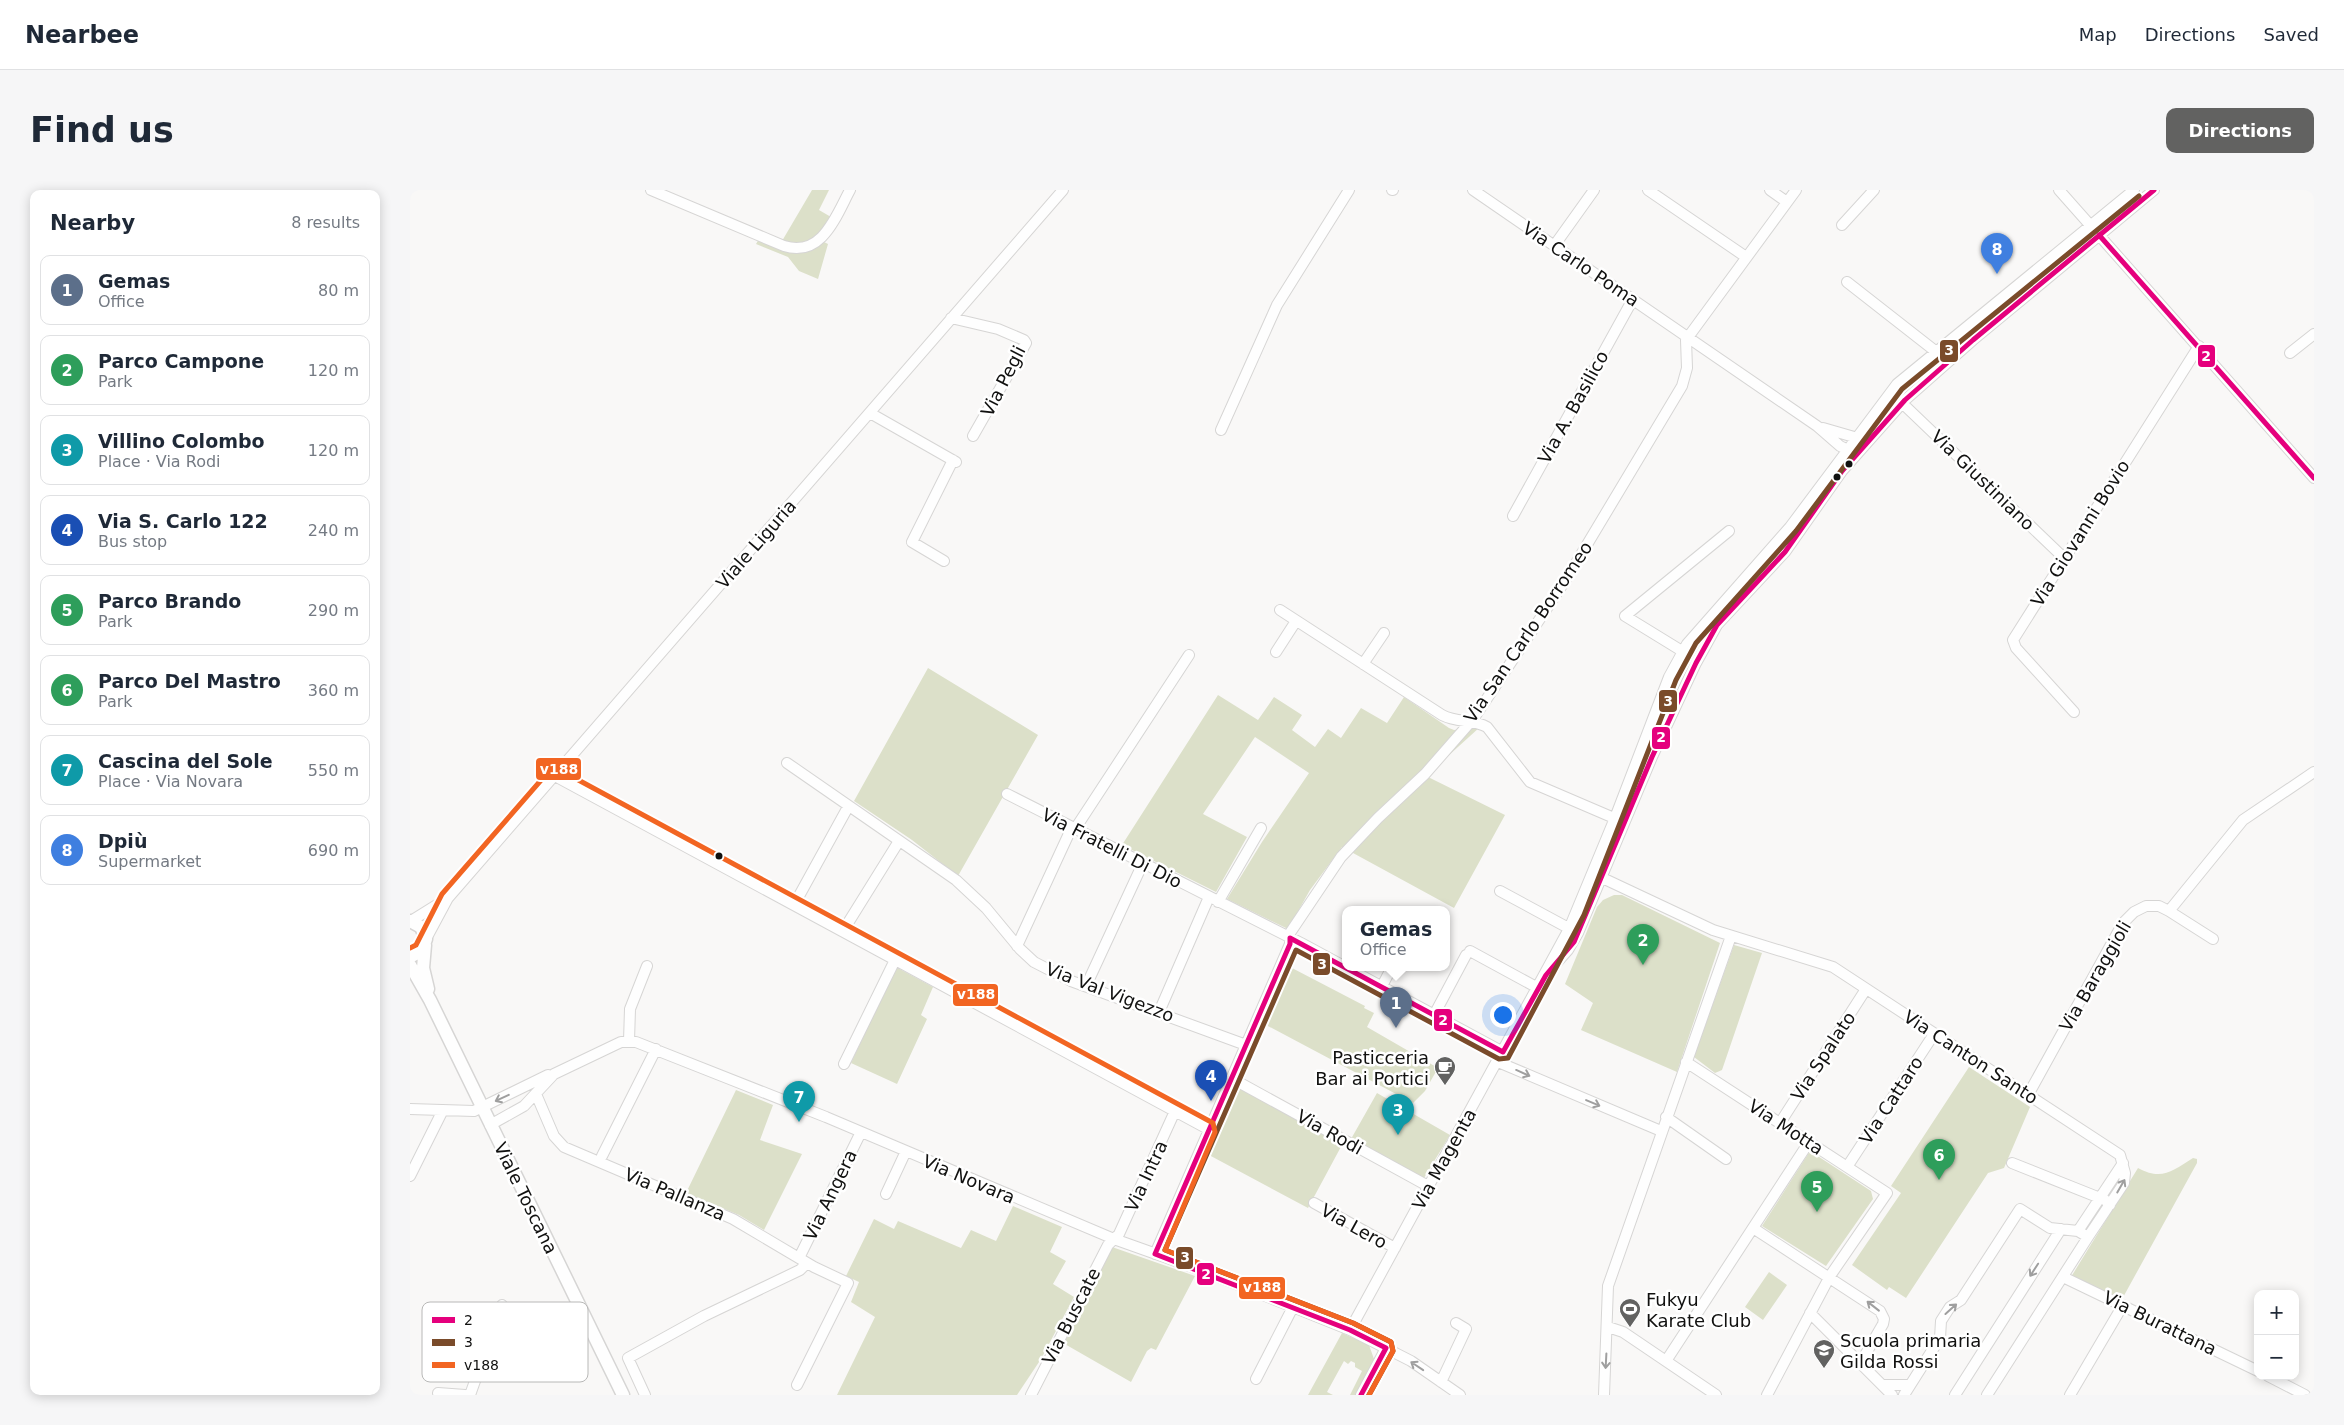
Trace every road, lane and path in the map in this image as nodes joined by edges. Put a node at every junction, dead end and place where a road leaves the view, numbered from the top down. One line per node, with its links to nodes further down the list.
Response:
1 (651, 190): 2 (street)
2 (850, 190)
3 (1063, 190): 22 (street, Viale Liguria)
4 (1349, 190): 32 (street)
5 (1473, 190): 18 (street, Via Carlo Poma)
6 (1594, 190): 18 (street)
7 (1648, 190): 19 (street)
8 (1770, 190): 14 (street)
9 (1796, 190): 14 (street, Via San Carlo Borromeo)
10 (1874, 190): 15 (street)
11 (2059, 190): 16 (street)
12 (2134, 190): 16 (street, Via Magenta)
13 (2154, 190): 17 (street, Via Magenta)
14 (1787, 202): 19 (street, Via San Carlo Borromeo)
15 (1842, 225)
16 (2091, 225): 17 (street); 26 (street, Via Magenta)
17 (2099, 235): 25 (street); 28 (street, Via Magenta)
18 (1554, 246): 21 (street, Via Carlo Poma)
19 (1746, 257): 24 (street, Via San Carlo Borromeo)
20 (1847, 282): 26 (street)
21 (1632, 299): 24 (street, Via Carlo Poma); 38 (street, Via A. Basilico)
22 (952, 318): 30 (street, Viale Liguria); 33 (street, Via Pegli)
23 (2314, 334): 27 (street)
24 (1688, 338): 31 (street, Via Carlo Poma); 52 (street, Via San Carlo Borromeo)
25 (2199, 346): 37 (street); 40 (street, Via Giovanni Bovio)
26 (1936, 351): 28 (street); 34 (street, Via Magenta)
27 (2290, 353)
28 (1947, 363): 29 (street, Via Magenta)
29 (1902, 403): 35 (street, Via Magenta); 40 (street, Via Giustiniano)
30 (870, 413): 41 (street); 55 (street, Viale Liguria)
31 (1817, 426): 34 (street); 36 (street)
32 (1221, 430)
33 (973, 436)
34 (1857, 437): 35 (street); 36 (street, Via Magenta)
35 (1865, 445): 36 (street, Via Magenta)
36 (1852, 452): 43 (street, Via Magenta); 45 (street, Via Magenta)
37 (2314, 478)
38 (1513, 516)
39 (1729, 531): 47 (street)
40 (2064, 558): 51 (street, Via Giovanni Bovio)
41 (944, 560)
42 (1280, 610): 44 (street)
43 (1711, 615): 45 (street); 47 (street, Via Magenta)
44 (1296, 621): 48 (street); 50 (street)
45 (1719, 622): 58 (street, Via Magenta)
46 (1384, 633): 50 (street)
47 (1682, 651): 58 (street, Via Magenta)
48 (1276, 652)
49 (1189, 655): 59 (street)
50 (1363, 664): 52 (street)
51 (2074, 712)
52 (1468, 722): 58 (street); 73 (street, Via San Carlo Borromeo)
53 (786, 763): 57 (street, Via Val Vigezzo)
54 (2314, 772): 68 (street)
55 (555, 776): 65 (street, Viale Liguria); 67 (street)
56 (1007, 794): 59 (street, Via Fratelli Di Dio)
57 (848, 807): 61 (street, Via Val Vigezzo); 67 (street)
58 (1620, 820): 63 (street, Via Magenta)
59 (1074, 828): 62 (street, Via Fratelli Di Dio); 76 (street)
60 (1261, 828): 66 (street)
61 (898, 841): 71 (street); 76 (street, Via Val Vigezzo)
62 (1143, 863): 66 (street, Via Fratelli Di Dio); 84 (street)
63 (1597, 876): 70 (street, Via Magenta); 72 (street, Via Canton Santo)
64 (1500, 891): 70 (street)
65 (448, 898): 69 (street, Viale Liguria); 75 (street, Viale Liguria)
66 (1214, 899): 73 (street, Via Fratelli Di Dio); 89 (street)
67 (794, 905): 71 (street)
68 (2169, 911): 74 (street); 101 (street, Via Baraggioli)
69 (411, 921): 75 (street)
70 (1574, 931): 86 (street, Via Magenta)
71 (843, 932): 78 (street)
72 (1730, 936): 87 (street, Via Canton Santo); 96 (street)
73 (1290, 938): 80 (street, Via Fratelli Di Dio); 93 (street, Via San Carlo Borromeo)
74 (2213, 939)
75 (425, 942): 77 (street); 88 (street, Viale Toscana)
76 (1017, 946): 84 (street, Via Val Vigezzo)
77 (410, 956)
78 (895, 960): 97 (street); 106 (street)
79 (410, 965): 88 (street, Viale Toscana)
80 (1342, 965)
81 (647, 966): 92 (street)
82 (1353, 971): 85 (street, Via Fratelli Di Dio)
83 (1390, 971): 85 (street)
84 (1086, 986): 89 (street, Via Val Vigezzo)
85 (1382, 986): 90 (street, Via Fratelli Di Dio)
86 (1538, 988): 90 (street); 95 (street, Via Magenta)
87 (1866, 989): 91 (street, Via Canton Santo); 108 (street, Via Spalato)
88 (430, 1000): 103 (street, Viale Toscana)
89 (1159, 1012): 93 (street, Via Val Vigezzo)
90 (1434, 1015): 95 (street, Via Fratelli Di Dio)
91 (1934, 1034): 101 (street, Via Canton Santo); 120 (street, Via Cattaro)
92 (628, 1041): 94 (street, Via Novara); 98 (street)
93 (1246, 1045): 99 (street, Via San Carlo Borromeo)
94 (656, 1049): 112 (street, Via Novara); 116 (street)
95 (1500, 1057): 113 (street, Via Fratelli Di Dio, one-way to 113); 122 (street, Via Magenta)
96 (1686, 1062): 107 (street); 108 (street, Via Motta)
97 (844, 1064)
98 (554, 1074): 100 (street); 102 (street)
99 (1231, 1078): 111 (street, Via San Carlo Borromeo); 122 (street, Via Rodi)
100 (522, 1089): 102 (street); 103 (street, one-way to 103)
101 (2028, 1095): 118 (street, Via Canton Santo)
102 (530, 1100): 109 (street, Via Pallanza); 109 (street, Via Pallanza); 110 (street)
103 (482, 1108): 105 (street); 110 (street, Viale Toscana)
104 (410, 1109): 105 (street)
105 (443, 1110): 121 (street)
106 (1175, 1111): 111 (street); 131 (street, Via Intra)
107 (1666, 1117): 113 (street); 117 (street)
108 (1780, 1123): 114 (street, Via Motta)
109 (549, 1124): 134 (street, Via Pallanza)
110 (490, 1125): 137 (street, Viale Toscana)
111 (1208, 1129): 133 (street, Via San Carlo Borromeo)
112 (862, 1132): 115 (street, Via Novara); 134 (street, Via Angera)
113 (1661, 1132): 143 (street)
114 (1809, 1142): 120 (street, Via Motta); 127 (street)
115 (906, 1151): 123 (street); 131 (street, Via Novara)
116 (602, 1156)
117 (1726, 1159)
118 (2123, 1162): 124 (street); 126 (street, one-way to 118)
119 (2012, 1164): 124 (street)
120 (1848, 1167): 135 (street, Via Motta)
121 (410, 1176)
122 (1428, 1186): 132 (street, Via Magenta)
123 (886, 1194)
124 (2099, 1199): 126 (street); 129 (street)
125 (1314, 1203): 132 (street, Via Lero)
126 (2110, 1205): 130 (street)
127 (1753, 1228): 135 (street); 146 (street)
128 (2060, 1229): 129 (street); 155 (street, one-way to 128); 169 (street, one-way to 169)
129 (2078, 1230): 130 (street)
130 (2088, 1237): 136 (street)
131 (1114, 1239): 133 (street, Via Novara); 161 (street, Via Buscate)
132 (1395, 1248): 144 (street, Via Magenta)
133 (1155, 1254): 139 (street, Via Novara)
134 (803, 1260): 153 (street, Via Pallanza); 160 (street)
135 (1830, 1276): 140 (street); 147 (street, one-way to 135)
136 (2063, 1276): 138 (street, Via Burattana); 170 (street)
137 (577, 1302)
138 (2123, 1305): 148 (street, Via Burattana); 171 (street)
139 (1293, 1307): 144 (street, Via Novara); 149 (street)
140 (1810, 1314): 147 (street); 166 (street)
141 (1456, 1323): 152 (street)
142 (588, 1324): 159 (street, Viale Toscana)
143 (1608, 1327): 146 (street); 164 (street, one-way to 164)
144 (1350, 1330): 145 (street, Via Novara)
145 (1386, 1348): 152 (street, Via Novara, one-way to 145); 162 (street)
146 (1666, 1361): 165 (street)
147 (1861, 1362): 154 (street)
148 (2254, 1369)
149 (1256, 1379)
150 (2276, 1380): 172 (street)
151 (475, 1382): 158 (street)
152 (1441, 1382): 163 (street, Via Novara)
153 (797, 1385)
154 (1882, 1385): 155 (street); 167 (street)
155 (1910, 1385): 168 (street)
156 (438, 1394): 157 (street)
157 (465, 1395)
158 (470, 1395)
159 (623, 1395)
160 (645, 1395)
161 (1030, 1395)
162 (1361, 1395)
163 (1460, 1395)
164 (1604, 1395)
165 (1716, 1395)
166 (1767, 1395)
167 (1891, 1395)
168 (1904, 1395)
169 (1955, 1395)
170 (1988, 1395)
171 (2070, 1395)
172 (2305, 1395)

